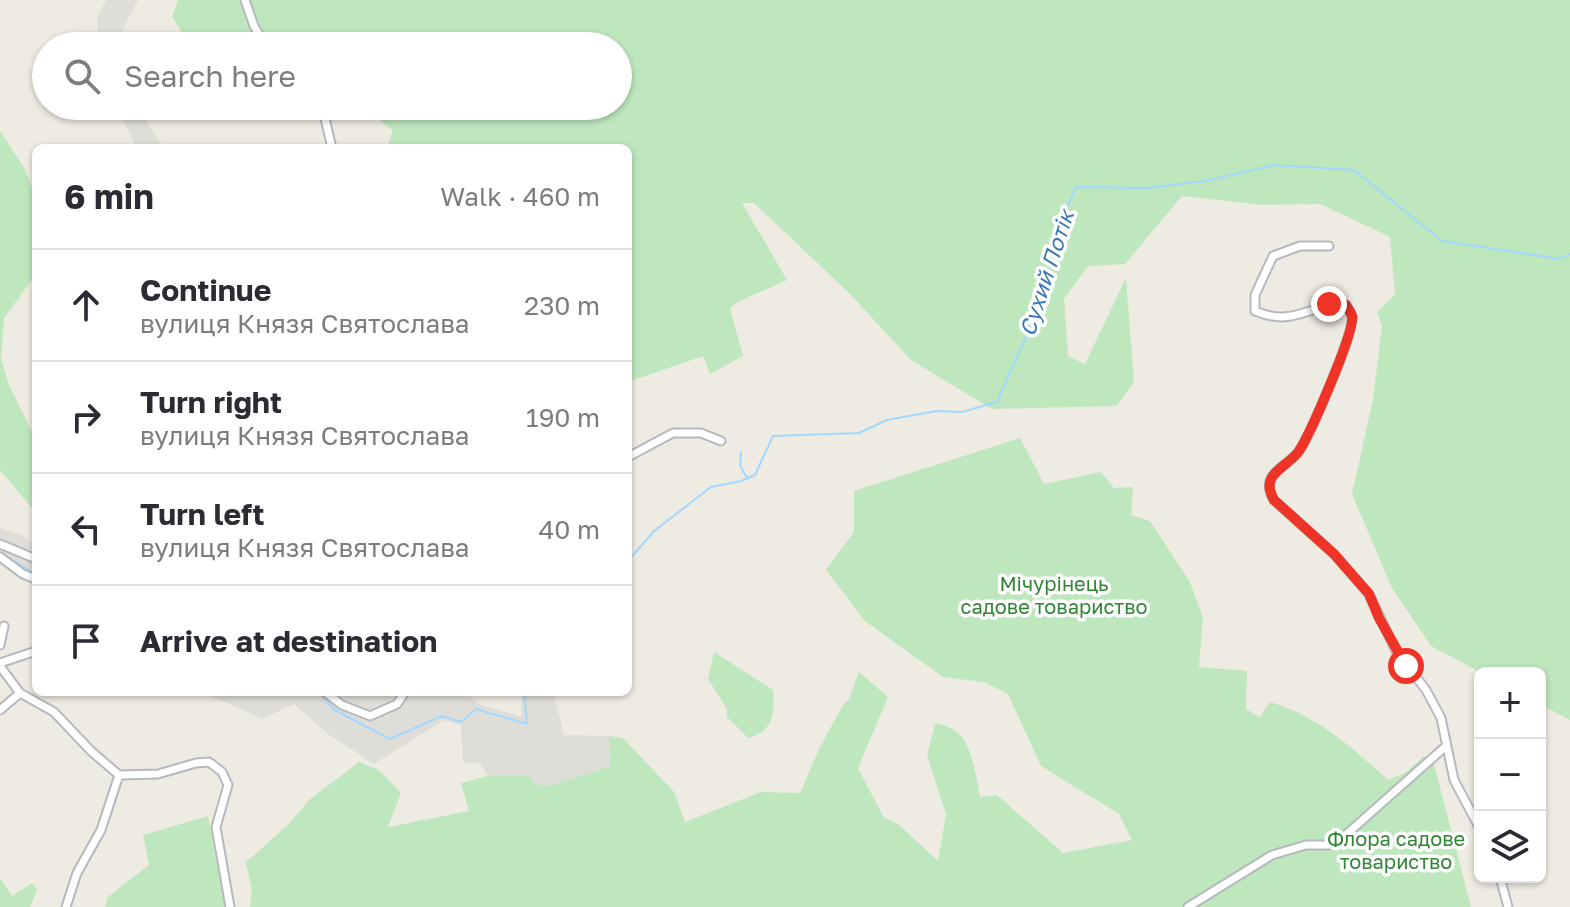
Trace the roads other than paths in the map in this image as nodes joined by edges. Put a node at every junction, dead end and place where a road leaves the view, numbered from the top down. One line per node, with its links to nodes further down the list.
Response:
1 (245, 0): 2 (street)
2 (258, 32)
3 (325, 120): 4 (street)
4 (331, 144)
5 (1329, 246): 20 (street)
6 (721, 441): 7 (street)
7 (632, 455)
8 (0, 544): 10 (street)
9 (0, 557): 11 (street)
10 (32, 557)
11 (32, 577)
12 (4, 626): 13 (street)
13 (0, 645)
14 (32, 653): 15 (street)
15 (0, 664): 16 (street)
16 (20, 693): 19 (street); 21 (street)
17 (330, 696): 18 (street)
18 (402, 696)
19 (0, 710)
20 (1446, 746): 22 (street); 26 (street)
21 (119, 775): 24 (street); 25 (street)
22 (1474, 818)
23 (1502, 883): 27 (street)
24 (66, 907)
25 (230, 907)
26 (1188, 907)
27 (1508, 907)

